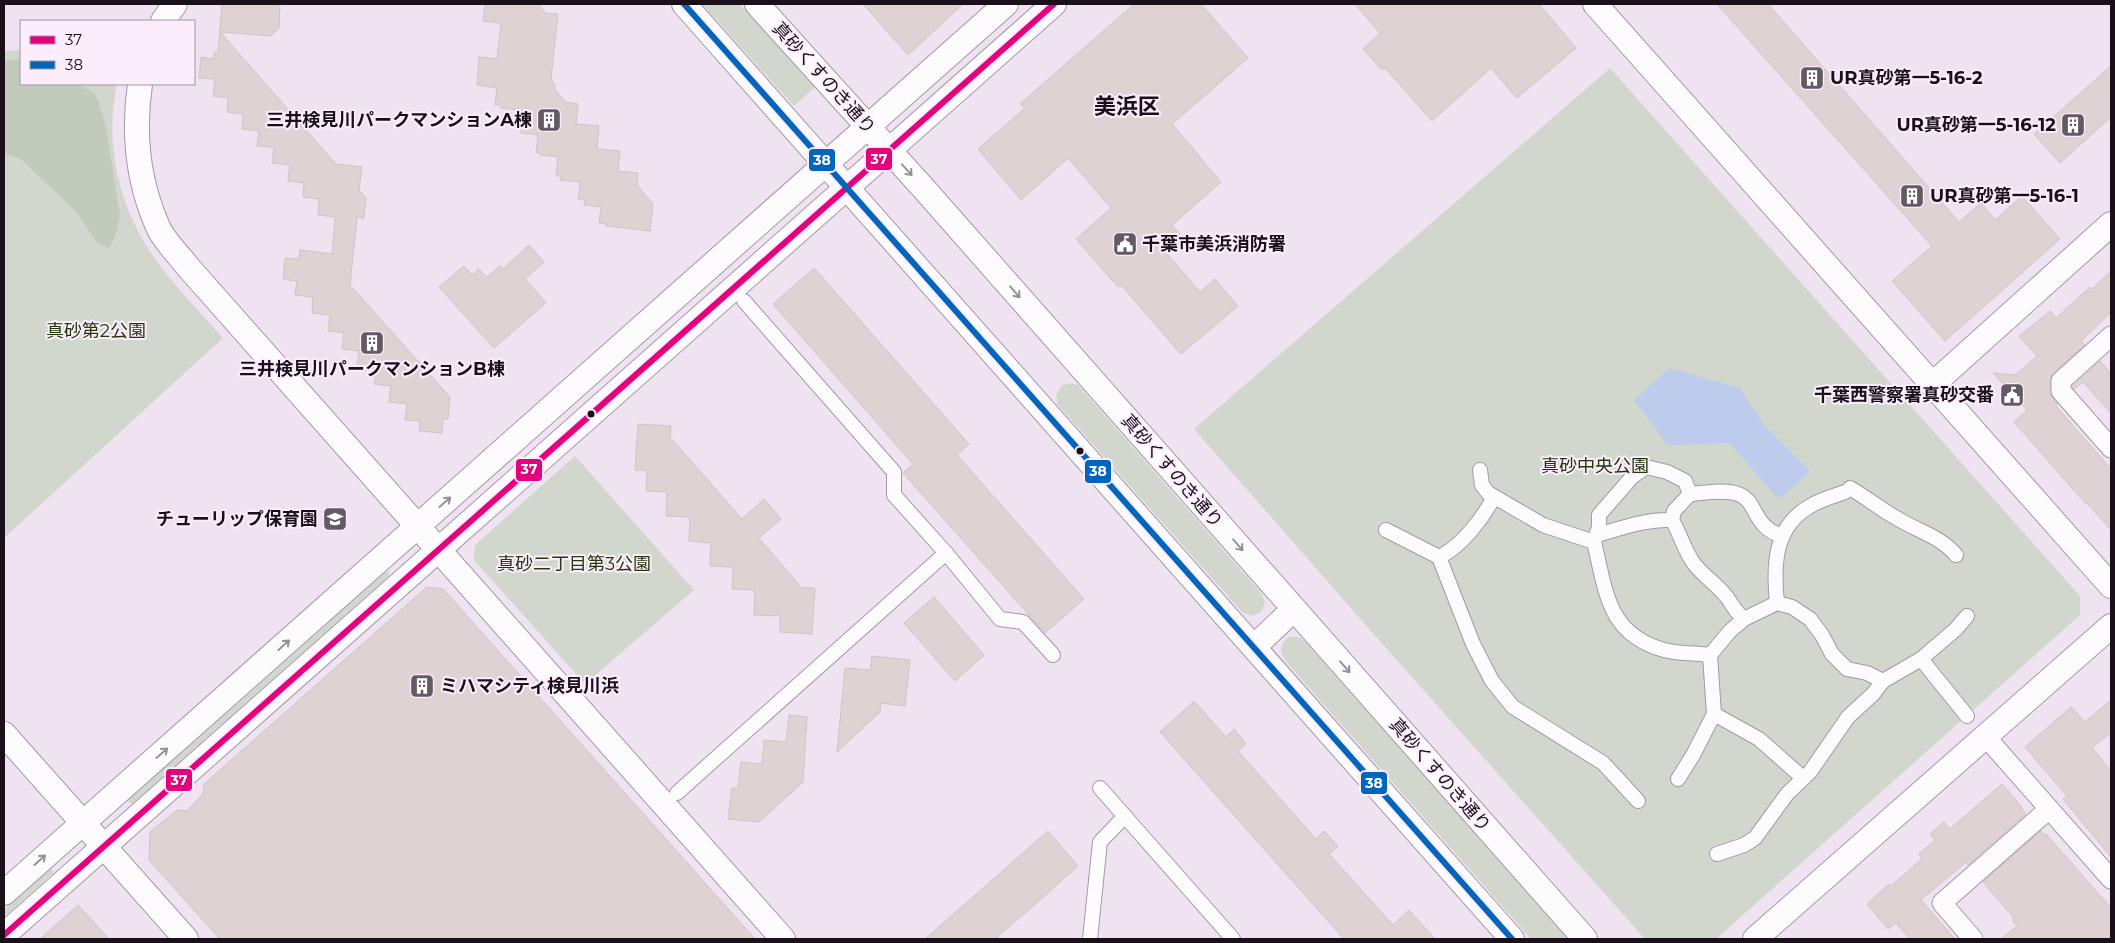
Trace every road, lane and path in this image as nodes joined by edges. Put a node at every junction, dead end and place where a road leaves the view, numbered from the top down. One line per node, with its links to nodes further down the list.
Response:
1 (175, 4): 7 (street)
2 (684, 4): 11 (street)
3 (757, 4): 9 (street, 真砂くすのき通り)
4 (1006, 4): 9 (street)
5 (1054, 4): 10 (street)
6 (1596, 4): 16 (street)
7 (165, 20)
8 (140, 85): 22 (street)
9 (868, 126): 10 (street, 真砂くすのき通り); 11 (street)
10 (889, 150): 12 (street); 32 (street, 真砂くすのき通り, one-way to 32)
11 (826, 164): 12 (street); 22 (street, one-way to 11)
12 (847, 187): 26 (street); 36 (street)
13 (2111, 224): 16 (street)
14 (744, 301): 27 (street)
15 (2111, 336): 17 (street)
16 (1932, 385): 30 (street)
17 (2111, 448)
18 (1480, 470): 20 (street)
19 (1690, 494): 21 (street); 24 (street); 25 (street)
20 (1494, 497): 25 (street); 29 (street)
21 (1672, 520): 25 (street); 34 (street)
22 (418, 526): 26 (street); 52 (street, one-way to 22)
23 (1386, 530): 29 (street)
24 (1782, 536): 28 (street); 31 (street)
25 (1596, 538): 38 (street)
26 (438, 549): 53 (street); 59 (street)
27 (946, 553): 37 (street); 48 (street)
28 (1956, 555)
29 (1439, 557): 49 (street)
30 (2111, 586)
31 (1777, 603): 34 (street); 40 (street)
32 (1294, 609): 36 (street); 63 (street, 真砂くすのき通り, one-way to 63)
33 (1967, 616): 39 (street)
34 (1744, 619): 38 (street)
35 (2111, 626): 44 (street)
36 (1254, 647): 62 (street)
37 (1053, 655)
38 (1710, 655): 41 (street)
39 (1922, 659): 40 (street); 42 (street)
40 (1883, 681): 45 (street)
41 (1714, 714): 45 (street); 46 (street)
42 (1967, 716)
43 (4, 734): 52 (street)
44 (1985, 736): 50 (street); 64 (street)
45 (1803, 778): 54 (street)
46 (1678, 779)
47 (1100, 788): 51 (street)
48 (677, 793)
49 (1638, 801)
50 (2049, 809): 55 (street); 65 (street)
51 (1125, 816): 60 (street); 61 (street)
52 (82, 823): 53 (street); 56 (street, one-way to 52)
53 (103, 846): 57 (street); 58 (street)
54 (1717, 854)
55 (2111, 879)
56 (4, 893)
57 (4, 935)
58 (186, 939)
59 (784, 939)
60 (1090, 939)
61 (1233, 939)
62 (1512, 939)
63 (1585, 939)
64 (1756, 939)
65 (1973, 939)

